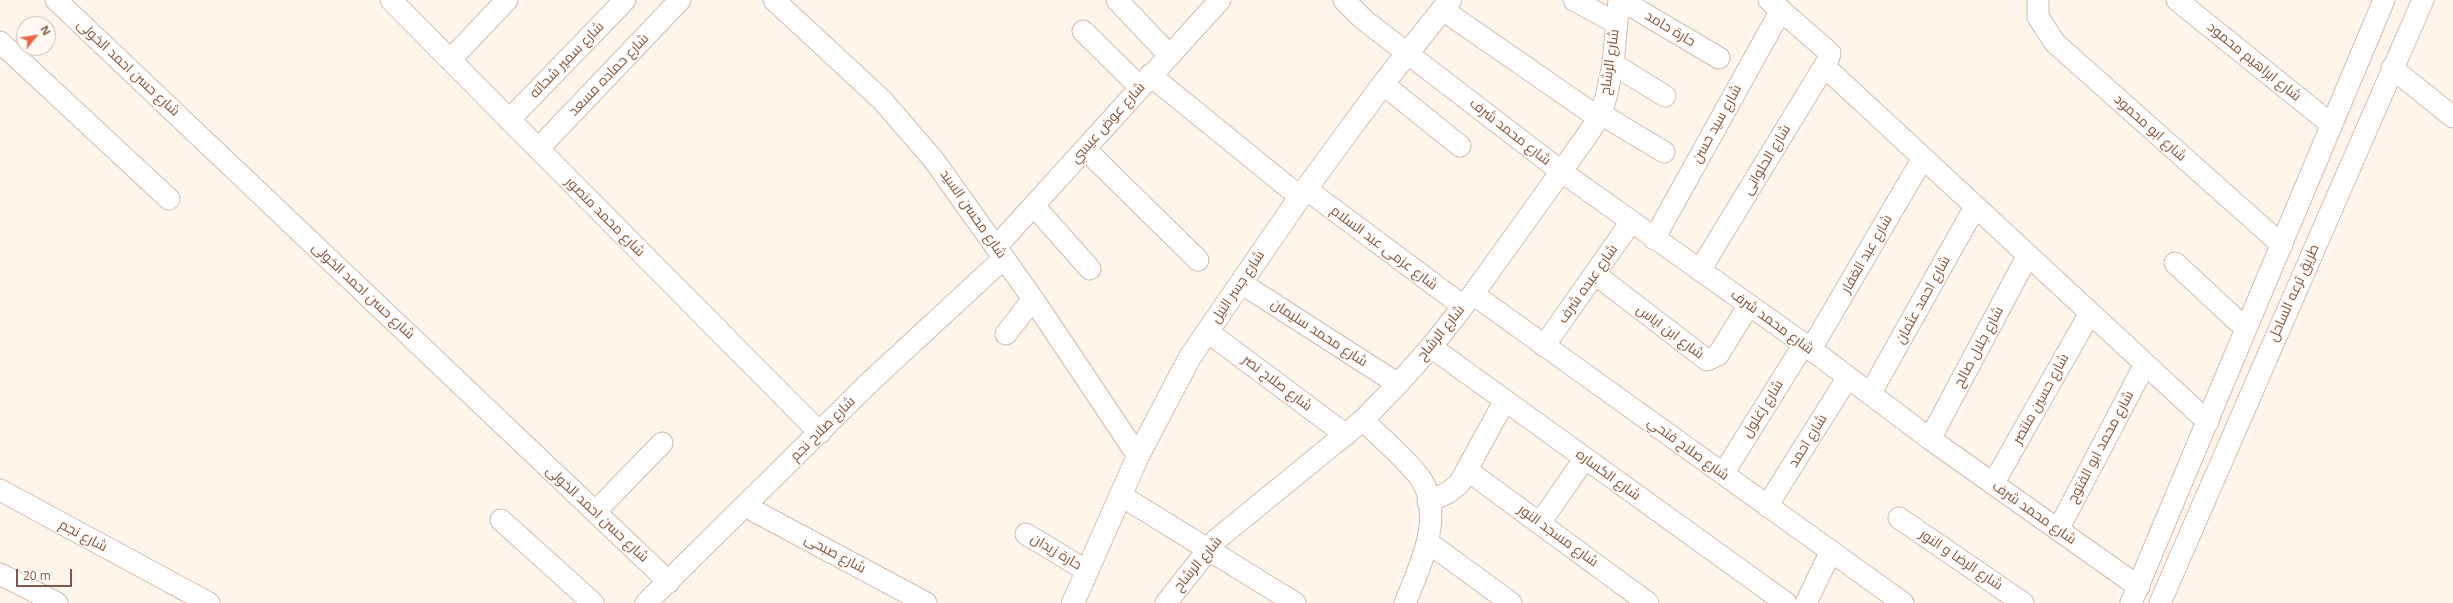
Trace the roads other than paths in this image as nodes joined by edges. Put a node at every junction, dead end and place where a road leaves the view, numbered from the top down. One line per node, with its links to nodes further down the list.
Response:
1 (56, 0): 87 (street, شارع حسن احمد الخولى)
2 (391, 0): 25 (street, شارع محمد منصور)
3 (508, 0): 25 (street)
4 (625, 0): 33 (street, شارع سمير شحاته)
5 (680, 0): 36 (street, شارع حماده مسعد)
6 (774, 0): 48 (street, شارع محسن السيد)
7 (1117, 0): 22 (street)
8 (1220, 0): 22 (street, شارع عوض عيسي)
9 (1344, 0): 21 (street, شارع محمد شرف)
10 (1574, 0): 18 (street)
11 (1620, 0): 18 (street, شارع الرشاح); 23 (street, حارة حامد)
12 (2038, 0): 47 (street, شارع ابو محمود)
13 (2177, 0): 34 (street, شارع ابراهيم محمود)
14 (2384, 0): 34 (street, طريق ترعه الساحل)
15 (2423, 0): 27 (street, طريق ترعه الساحل)
16 (1447, 5): 21 (street, شارع جسر النيل); 31 (street)
17 (1775, 5): 24 (street); 46 (street, شارع سيد حسن)
18 (1616, 23): 26 (street, شارع الرشاح)
19 (1083, 31): 28 (street, شارع عزمى عبد السلام)
20 (0, 42): 42 (street)
21 (1408, 53): 29 (street, شارع جسر النيل); 40 (street, شارع محمد شرف)
22 (1169, 55): 28 (street, شارع عوض عيسي)
23 (1719, 58)
24 (1826, 58): 39 (street); 53 (street, شارع الحلوانى)
25 (450, 60): 33 (street, شارع محمد منصور)
26 (1612, 64): 30 (street); 31 (street, شارع الرشاح)
27 (2392, 68): 32 (street); 100 (street, طريق ترعه الساحل)
28 (1145, 81): 37 (street, شارع عوض عيسي); 41 (street, شارع عزمى عبد السلام)
29 (1383, 84): 35 (street); 41 (street, شارع جسر النيل)
30 (1665, 96)
31 (1600, 116): 38 (street); 40 (street, شارع الرشاح)
32 (2453, 116)
33 (508, 120): 36 (street, شارع محمد منصور)
34 (2332, 125): 47 (street, طريق ترعه الساحل)
35 (1460, 146)
36 (538, 149): 73 (street, شارع محمد منصور)
37 (1084, 149): 43 (street, شارع عوض عيسي); 50 (street)
38 (1664, 152)
39 (1923, 158): 44 (street); 65 (street, شارع عبد الغفار)
40 (1562, 172): 45 (street, شارع محمد شرف); 57 (street, شارع الرشاح)
41 (1303, 193): 55 (street, شارع جسر النيل); 57 (street, شارع عزمى عبد السلام)
42 (169, 199)
43 (1034, 206): 48 (street, شارع عوض عيسي); 52 (street)
44 (1975, 207): 49 (street); 69 (street, شارع احمد عثمان)
45 (1631, 222): 46 (street, شارع محمد شرف); 54 (street, شارع عبده شرف)
46 (1654, 239): 53 (street, شارع محمد شرف)
47 (2282, 245): 60 (street, طريق ترعه الساحل)
48 (1000, 252): 56 (street, شارع محسن السيد); 73 (street, شارع صلاح نجم)
49 (2028, 255): 59 (street); 75 (street, شارع جلال صالح)
50 (1198, 260)
51 (2175, 263): 60 (street)
52 (1090, 269)
53 (1700, 270): 58 (street, شارع محمد شرف)
54 (1595, 274): 58 (street, شارع ابن اياس); 63 (street, شارع عبده شرف)
55 (1241, 283): 61 (street, شارع جسر النيل); 68 (street, شارع محمد سليمان)
56 (1033, 299): 62 (street); 77 (street, شارع محسن السيد)
57 (1468, 300): 63 (street, شارع صلاح فتحي); 64 (street, شارع الرشاح)
58 (1749, 305): 65 (street, شارع محمد شرف)
59 (2090, 313): 66 (street); 81 (street, شارع حسين منتصر)
60 (2246, 329): 72 (street, طريق ترعه الساحل)
61 (1208, 332): 74 (street, شارع صلاح نصر); 77 (street, شارع جسر النيل)
62 (1006, 334)
63 (1544, 346): 80 (street, شارع صلاح فتحي)
64 (1431, 347): 68 (street, شارع الرشاح); 70 (street, شارع الكساره)
65 (1807, 347): 67 (street, شارع محمد شرف); 80 (street, شارع زغلول)
66 (2145, 364): 72 (street); 91 (street, شارع محمد ابو الفتوح)
67 (1848, 377): 69 (street, شارع محمد شرف); 86 (street, شارع احمد)
68 (1398, 384): 71 (street, شارع الرشاح)
69 (1870, 394): 75 (street, شارع محمد شرف)
70 (1505, 400): 78 (street, شارع الكساره); 79 (street)
71 (1364, 420): 74 (street, شارع الرشاح); 84 (street)
72 (2208, 422): 99 (street, طريق ترعه الساحل)
73 (820, 433): 85 (street, شارع صلاح نجم)
74 (1346, 435): 94 (street, شارع الرشاح)
75 (1930, 439): 81 (street, شارع محمد شرف)
76 (662, 443): 87 (street)
77 (1138, 456): 83 (street, شارع جسر النيل)
78 (1584, 458): 90 (street); 112 (street, شارع الكساره)
79 (1467, 470): 84 (street); 90 (street, شارع مسجد النور)
80 (1723, 474): 86 (street, شارع صلاح فتحي)
81 (1993, 484): 91 (street, شارع محمد شرف)
82 (0, 490): 102 (street, شارع نجم)
83 (1120, 495): 94 (street); 96 (street, شارع جسر النيل)
84 (1428, 502): 93 (street)
85 (745, 506): 98 (street, شارع صلاح نجم); 105 (street, شارع صبحى)
86 (1767, 506): 95 (street, شارع صلاح فتحي)
87 (595, 512): 98 (street, شارع حسن احمد الخولى)
88 (1898, 518): 115 (street, شارع الرضا و النور)
89 (501, 520): 103 (street)
90 (1540, 523): 111 (street, شارع مسجد النور)
91 (2058, 530): 99 (street, شارع محمد شرف)
92 (1026, 534): 96 (street, حارة زيدان)
93 (1429, 543): 109 (street); 110 (street)
94 (1208, 548): 107 (street, شارع الرشاح); 108 (street)
95 (1831, 551): 113 (street); 114 (street, شارع صلاح فتحي)
96 (1087, 570): 106 (street, شارع جسر النيل)
97 (0, 574): 101 (street)
98 (669, 582): 104 (street, شارع صلاح نجم)
99 (2135, 595)
100 (2163, 595)
101 (57, 603)
102 (209, 603)
103 (593, 603)
104 (646, 603)
105 (926, 603)
106 (1072, 603)
107 (1166, 603)
108 (1295, 603)
109 (1405, 603)
110 (1511, 603)
111 (1648, 603)
112 (1786, 603)
113 (1806, 603)
114 (1903, 603)
115 (2022, 603)

